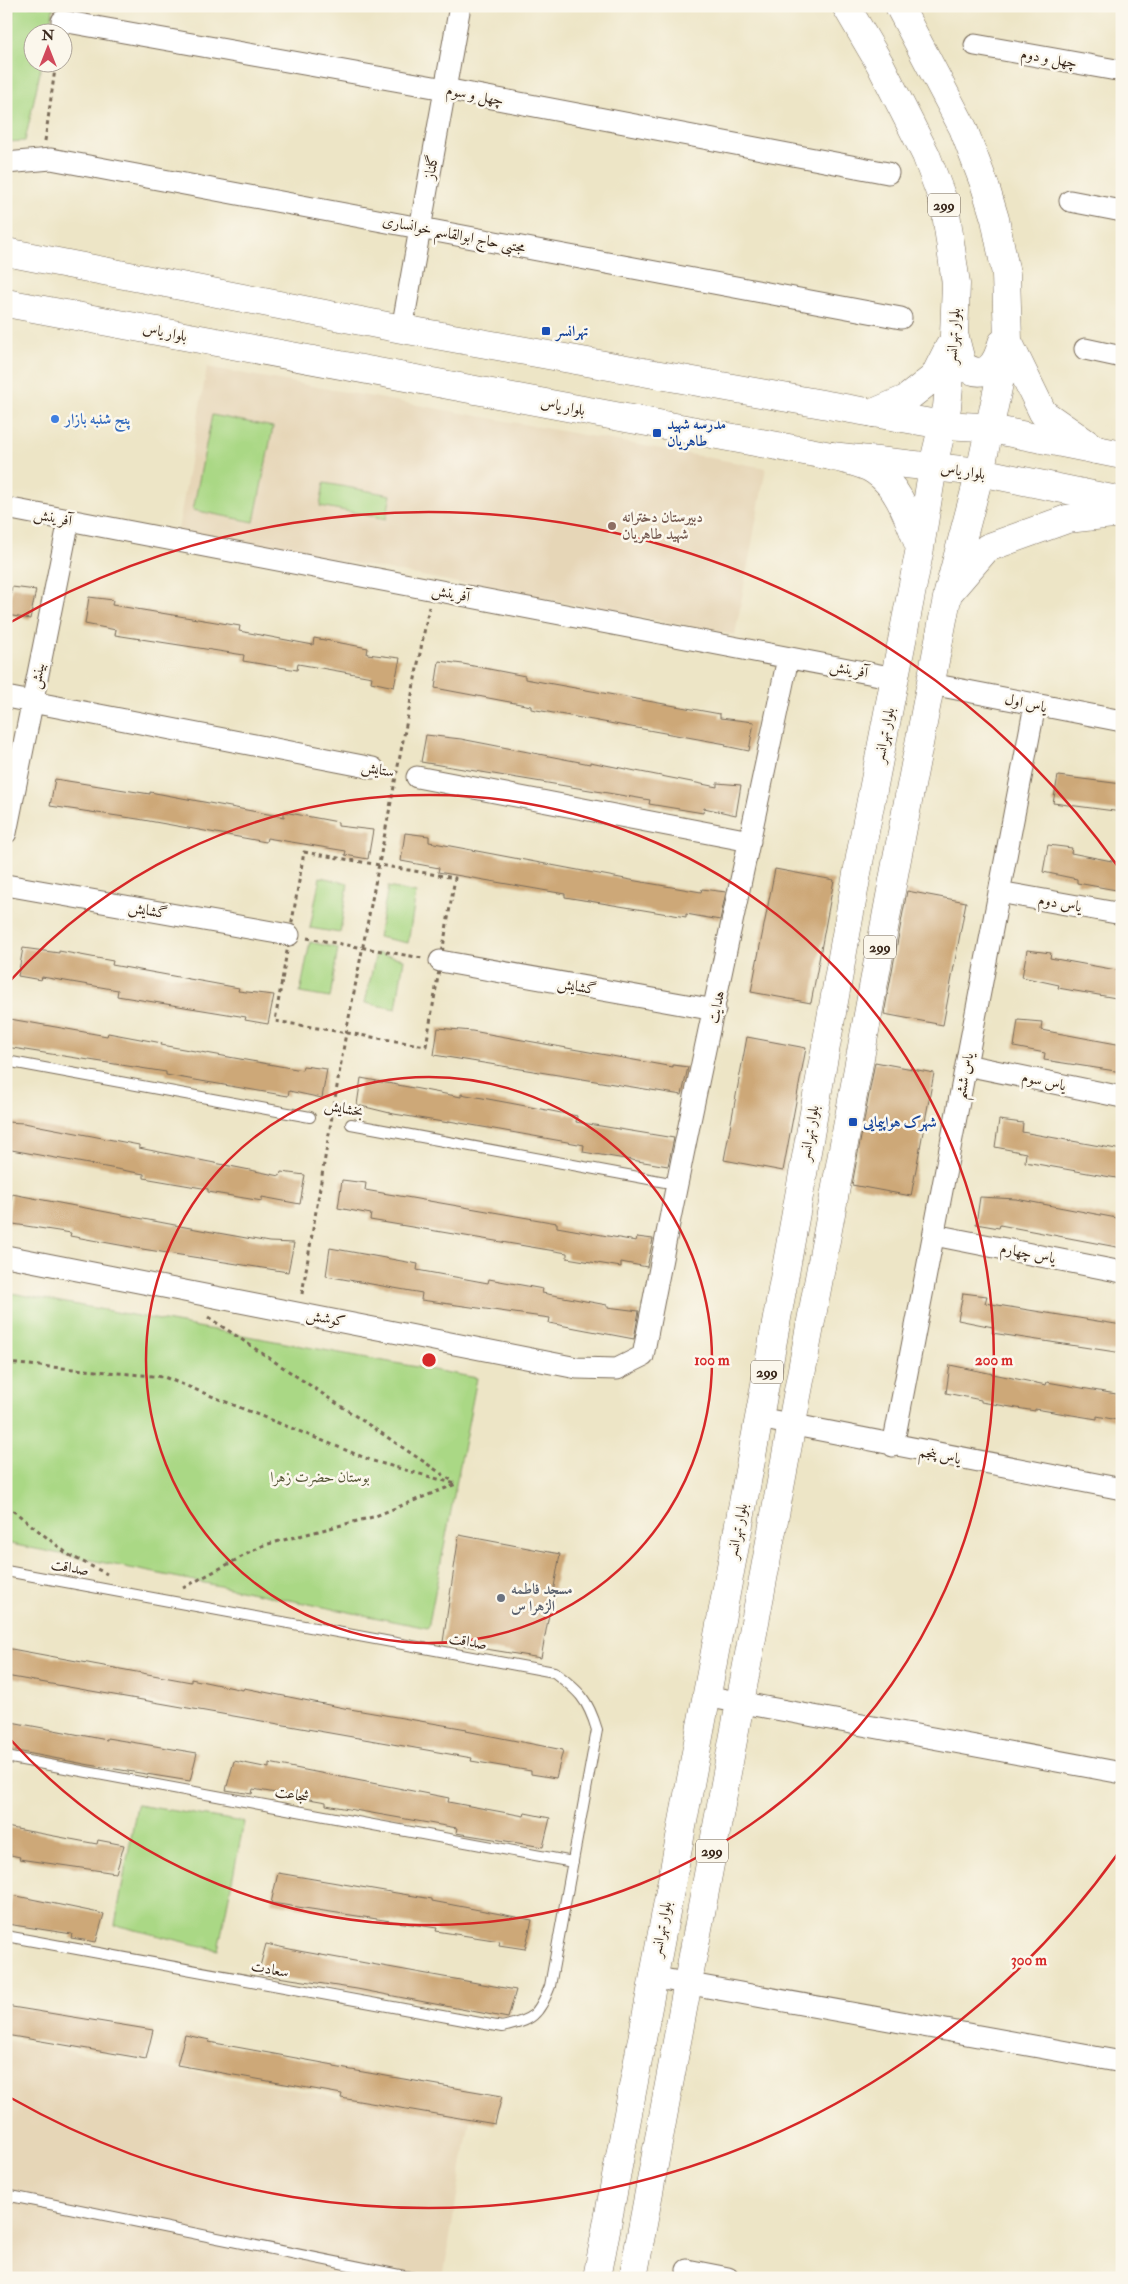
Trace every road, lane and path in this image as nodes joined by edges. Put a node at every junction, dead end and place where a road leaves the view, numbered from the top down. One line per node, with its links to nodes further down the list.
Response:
1 (460, 6): 8 (street, گلناز)
2 (846, 6): 20 (main road, بلوار تهرانسر / 299)
3 (899, 6): 19 (main road, 299)
4 (62, 21): 8 (street, چهل و سوم)
5 (975, 45): 6 (street, چهل و دوم)
6 (1122, 71)
7 (55, 72): 9 (path)
8 (445, 89): 11 (street, چهل و سوم); 14 (street, گلناز)
9 (38, 160): 10 (street, مجتبی حاج ابوالقاسم خوانساری); 14 (street, مجتبی حاج ابوالقاسم خوانساری)
10 (6, 163)
11 (888, 173)
12 (1070, 201): 13 (street)
13 (1122, 211)
14 (420, 228): 17 (street, مجتبی حاج ابوالقاسم خوانساری); 18 (street, گلناز)
15 (6, 252): 18 (main road)
16 (6, 303): 27 (main road, بلوار یاس)
17 (901, 318)
18 (402, 329): 23 (main road)
19 (1008, 331): 20 (main road); 25 (main road, 299); 26 (main road)
20 (954, 334): 23 (main road); 24 (main road, بلوار تهرانسر / 299)
21 (1085, 349): 22 (street)
22 (1122, 356)
23 (873, 413): 24 (main road)
24 (943, 425): 25 (main road); 28 (main road, بلوار تهرانسر / 299)
25 (988, 428): 26 (main road); 29 (main road, 299)
26 (1109, 453)
27 (831, 456): 28 (main road, بلوار یاس); 34 (main road)
28 (933, 466): 29 (main road, بلوار یاس); 34 (main road, بلوار تهرانسر / 299)
29 (980, 472): 30 (main road, بلوار یاس); 36 (main road, 299)
30 (1122, 501)
31 (6, 508): 33 (street, آفرینش)
32 (1122, 513): 36 (main road)
33 (69, 520): 35 (street, آفرینش); 41 (street, بینش)
34 (920, 548): 38 (main road, بلوار تهرانسر / 299)
35 (432, 589): 37 (street, آفرینش); 45 (path)
36 (948, 593): 39 (main road, 299)
37 (788, 658): 38 (street, آفرینش); 48 (street, هدایت)
38 (895, 678): 72 (main road, بلوار تهرانسر / 299)
39 (931, 684): 42 (street, یاس اول); 73 (main road, 299)
40 (6, 697): 41 (street, ستایش)
41 (32, 702): 44 (street, ستایش); 47 (street, بینش)
42 (1035, 705): 43 (street, یاس اول); 51 (street, یاس ششم)
43 (1122, 721)
44 (373, 768): 45 (path, ستایش)
45 (396, 773): 46 (path, ستایش); 49 (path)
46 (417, 777): 48 (street)
47 (6, 833)
48 (750, 842): 56 (street, هدایت)
49 (378, 864): 53 (path); 54 (path); 55 (path)
50 (6, 885): 53 (street, گشایش)
51 (999, 892): 52 (street, یاس دوم); 59 (street, یاس ششم)
52 (1122, 914)
53 (289, 935): 54 (path); 57 (path)
54 (363, 948): 55 (path); 57 (path)
55 (440, 961): 56 (street, گشایش); 57 (path)
56 (715, 1010): 64 (street, هدایت)
57 (346, 1032): 62 (path)
58 (6, 1061): 61 (lane, بخشایش)
59 (966, 1065): 60 (street, یاس سوم); 65 (street, یاس ششم)
60 (1122, 1097)
61 (310, 1117): 62 (path, بخشایش)
62 (331, 1121): 63 (path, بخشایش); 69 (path)
63 (351, 1124): 64 (lane, بخشایش)
64 (676, 1184): 70 (street, هدایت)
65 (934, 1235): 67 (street, یاس چهارم); 74 (street, یاس ششم)
66 (6, 1256): 69 (street, کوشش)
67 (1122, 1272)
68 (202, 1313): 75 (path)
69 (299, 1313): 70 (street, کوشش)
70 (643, 1356)
71 (6, 1363): 75 (path)
72 (759, 1418): 73 (street, یاس پنجم); 81 (main road, بلوار تهرانسر / 299)
73 (791, 1425): 74 (street, یاس پنجم); 82 (main road, 299)
74 (894, 1446): 76 (street, یاس پنجم)
75 (456, 1484): 80 (path)
76 (1122, 1489)
77 (6, 1505): 79 (path)
78 (6, 1571): 80 (lane, صداقت)
79 (111, 1575)
80 (162, 1599): 85 (lane, صداقت)
81 (705, 1696): 82 (street); 87 (main road, بلوار تهرانسر / 299)
82 (740, 1702): 84 (street); 88 (main road, 299)
83 (6, 1757): 85 (lane, شجاعت)
84 (1122, 1773)
85 (572, 1862): 89 (lane, صداقت)
86 (6, 1936): 89 (lane, سعادت)
87 (652, 1977): 88 (street); 94 (main road, بلوار تهرانسر / 299)
88 (688, 1983): 90 (street); 95 (main road, 299)
89 (528, 2021)
90 (1122, 2062)
91 (6, 2195): 93 (lane)
92 (687, 2270): 96 (street)
93 (414, 2278)
94 (597, 2278)
95 (633, 2278)
96 (728, 2278)

